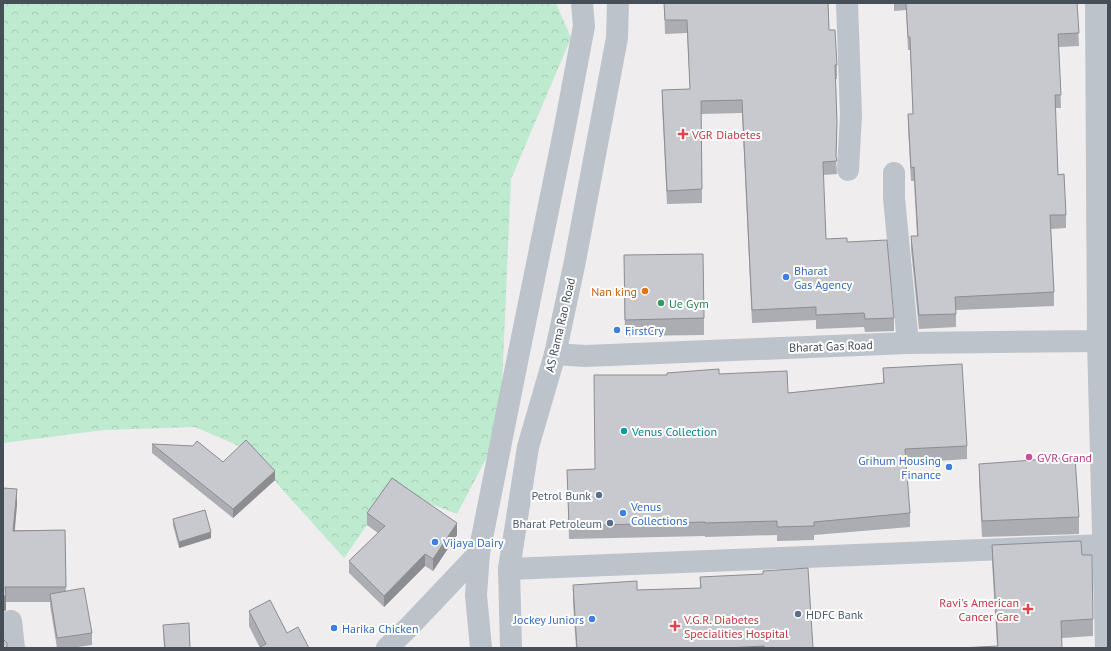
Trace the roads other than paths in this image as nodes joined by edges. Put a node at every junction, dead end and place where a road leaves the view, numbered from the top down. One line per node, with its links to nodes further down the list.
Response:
1 (582, 3): 12 (street)
2 (618, 3): 10 (street, AS Rama Rao Road)
3 (847, 3): 5 (street)
4 (1096, 3): 7 (street)
5 (848, 170)
6 (894, 173): 9 (street)
7 (1103, 245): 8 (street)
8 (1103, 340): 9 (street, Bharat Gas Road); 11 (street)
9 (908, 343): 10 (street, Bharat Gas Road)
10 (554, 354): 13 (street, AS Rama Rao Road)
11 (1104, 545): 13 (street); 19 (street)
12 (479, 553): 16 (street); 17 (street)
13 (509, 568): 18 (street, AS Rama Rao Road)
14 (11, 621): 15 (street)
15 (14, 648)
16 (387, 648)
17 (481, 648)
18 (511, 648)
19 (1106, 648)

